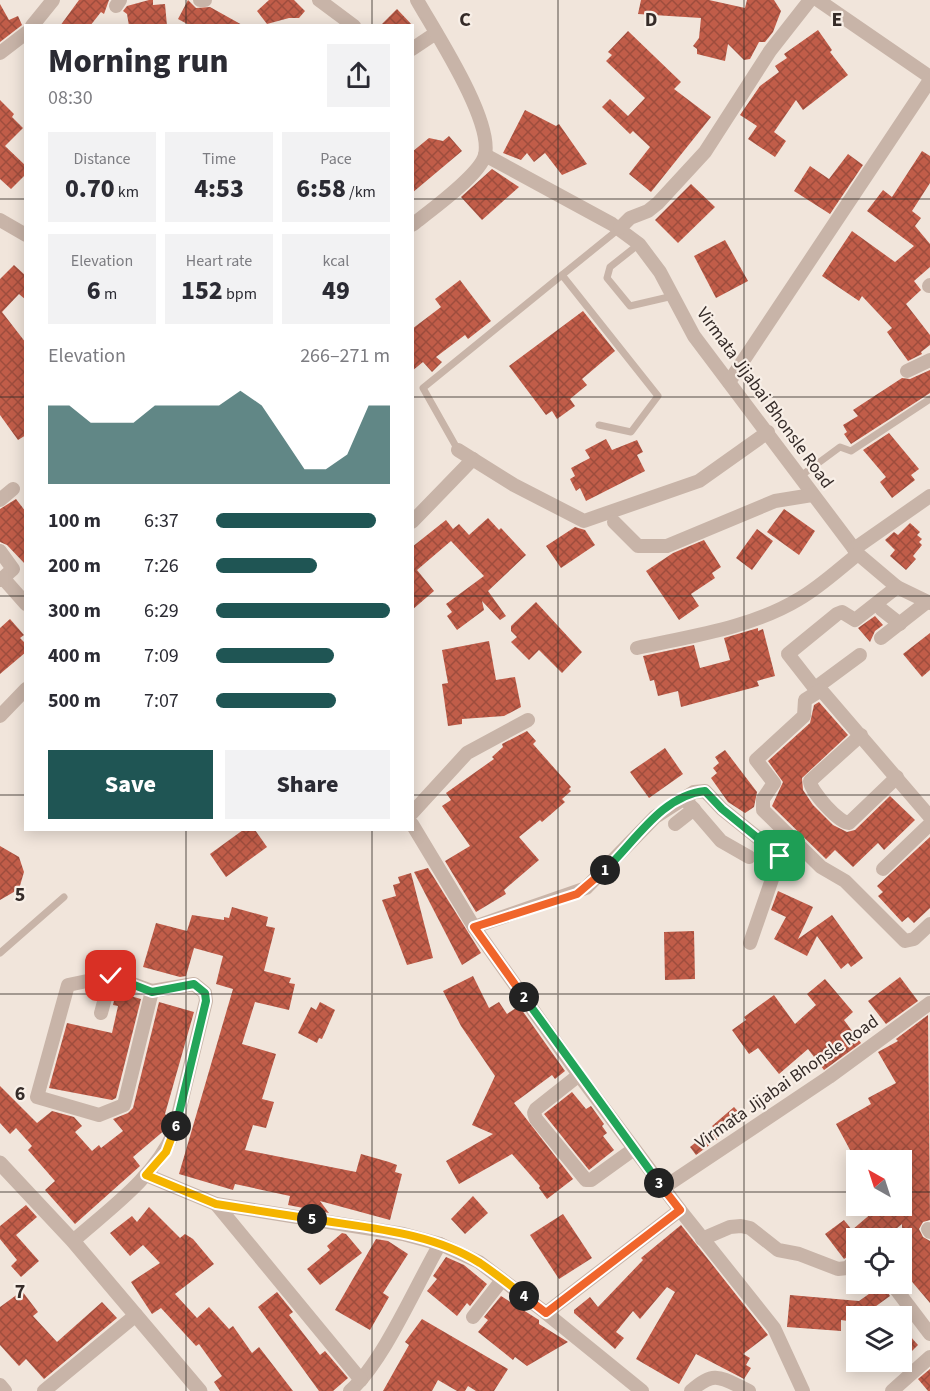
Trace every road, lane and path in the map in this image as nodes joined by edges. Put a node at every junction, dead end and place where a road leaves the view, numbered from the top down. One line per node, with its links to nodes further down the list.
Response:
1 (53, 0): 8 (street)
2 (200, 0): 3 (street)
3 (206, 0)
4 (318, 0): 9 (street)
5 (417, 0): 10 (street)
6 (810, 0): 18 (street)
7 (818, 0): 14 (street)
8 (34, 24)
9 (351, 24)
10 (436, 33): 12 (street); 15 (street)
11 (24, 35): 13 (street)
12 (414, 48)
13 (0, 53)
14 (930, 79): 25 (street)
15 (485, 155): 17 (street); 18 (street, Virmata Jijabai Bhonsle Road)
16 (0, 220): 19 (street)
17 (414, 223)
18 (620, 228): 20 (street, Virmata Jijabai Bhonsle Road); 21 (lane)
19 (24, 234)
20 (639, 244): 22 (street, Virmata Jijabai Bhonsle Road); 22 (lane)
21 (562, 275): 27 (lane); 29 (lane)
22 (673, 296): 25 (street, Virmata Jijabai Bhonsle Road)
23 (930, 360): 24 (street)
24 (907, 371)
25 (729, 382): 28 (street, Virmata Jijabai Bhonsle Road)
26 (930, 399): 31 (lane)
27 (599, 425)
28 (768, 432): 30 (street); 31 (street, Virmata Jijabai Bhonsle Road)
29 (458, 450): 30 (street)
30 (473, 459): 36 (street)
31 (798, 478): 33 (street, Virmata Jijabai Bhonsle Road)
32 (14, 489): 35 (street)
33 (812, 495): 37 (street); 39 (street, Virmata Jijabai Bhonsle Road)
34 (930, 496): 39 (street)
35 (0, 500)
36 (414, 520)
37 (614, 522)
38 (0, 551): 40 (street)
39 (856, 552): 41 (street, Virmata Jijabai Bhonsle Road); 47 (street)
40 (2, 579): 42 (street)
41 (897, 587): 43 (street, Virmata Jijabai Bhonsle Road); 48 (street)
42 (24, 602)
43 (929, 603): 45 (street)
44 (881, 609): 45 (street)
45 (900, 624): 46 (street)
46 (881, 638)
47 (637, 648)
48 (860, 655)
49 (24, 691): 50 (street)
50 (0, 716)
51 (528, 720): 56 (street)
52 (861, 735): 53 (street); 53 (street); 64 (street)
53 (897, 777): 57 (street)
54 (684, 798): 55 (street); 65 (street); 66 (street)
55 (694, 809): 58 (street); 61 (street)
56 (414, 811)
57 (930, 817)
58 (675, 824)
59 (930, 824): 62 (street)
60 (414, 827): 65 (street)
61 (749, 857)
62 (883, 869)
63 (64, 897): 67 (lane)
64 (930, 924)
65 (474, 927): 72 (street)
66 (750, 943)
67 (0, 953)
68 (111, 976): 69 (street); 69 (street); 71 (street)
69 (152, 992): 75 (street)
70 (930, 1003): 76 (street, Virmata Jijabai Bhonsle Road)
71 (101, 1013)
72 (579, 1075): 73 (street); 73 (street)
73 (634, 1149): 76 (street)
74 (0, 1163): 80 (street)
75 (146, 1175): 77 (street); 80 (street)
76 (663, 1188): 78 (street)
77 (216, 1204): 81 (street); 90 (street)
78 (680, 1210): 79 (street); 85 (street)
79 (702, 1239): 82 (street); 99 (street)
80 (73, 1241): 86 (street)
81 (440, 1244): 83 (street); 90 (street)
82 (846, 1268)
83 (502, 1280): 85 (street); 87 (street)
84 (900, 1294): 88 (street)
85 (546, 1313): 96 (street)
86 (136, 1315): 93 (street); 94 (street)
87 (473, 1317)
88 (930, 1334)
89 (930, 1357): 100 (street)
90 (361, 1380): 95 (street)
91 (0, 1385): 92 (street)
92 (5, 1391)
93 (44, 1391)
94 (200, 1391)
95 (350, 1391)
96 (642, 1391)
97 (691, 1391): 98 (street)
98 (748, 1391)
99 (803, 1391)
100 (892, 1391)

